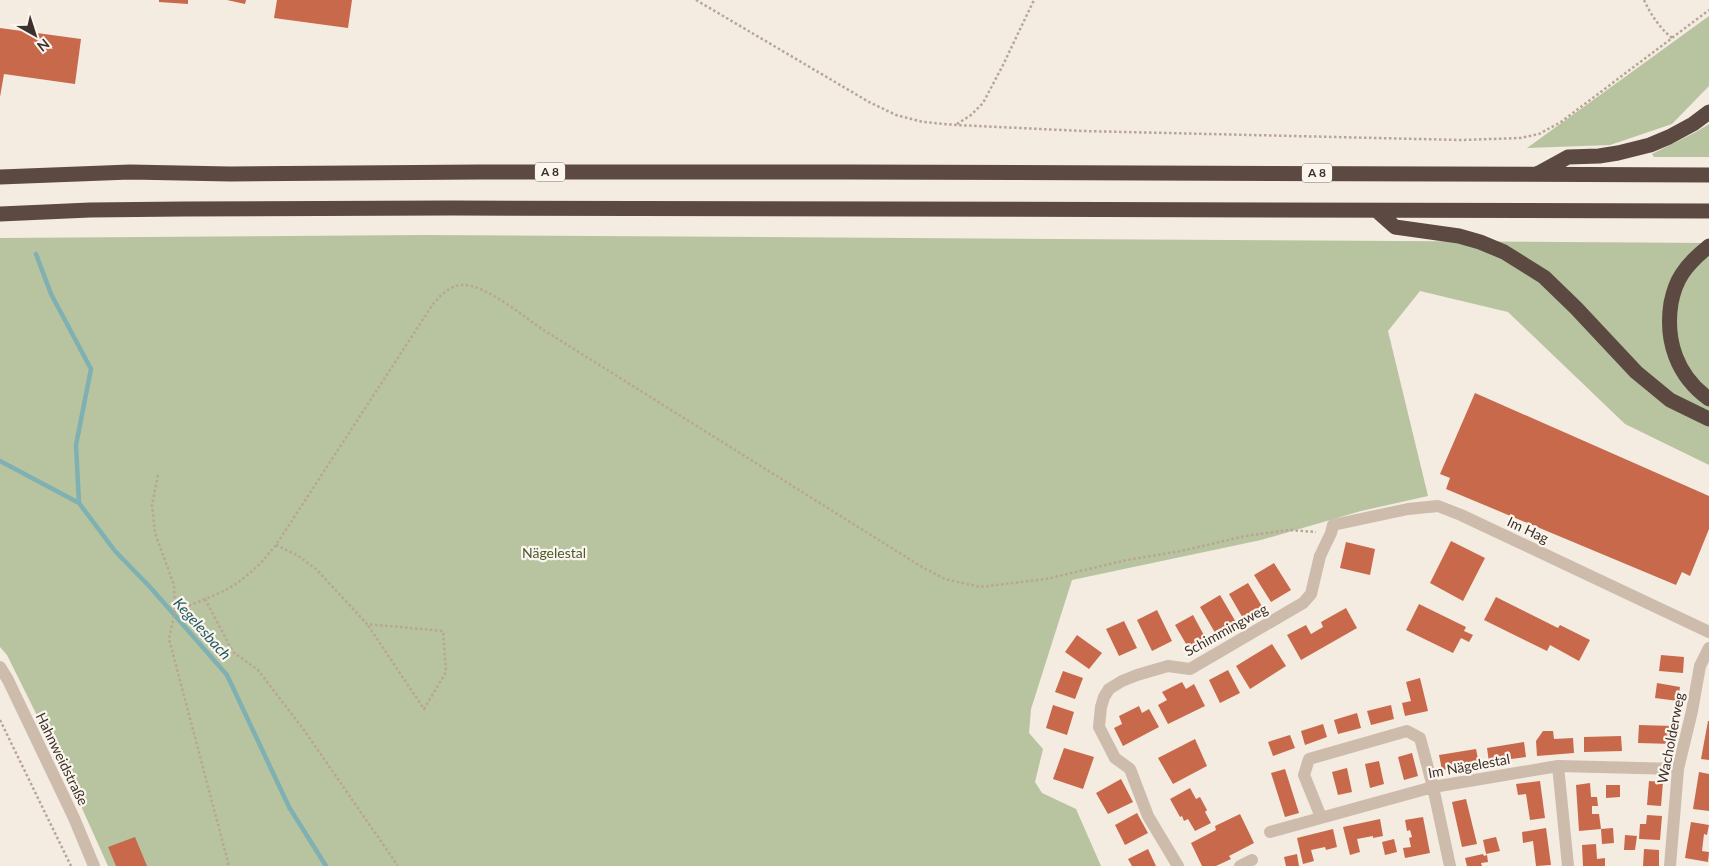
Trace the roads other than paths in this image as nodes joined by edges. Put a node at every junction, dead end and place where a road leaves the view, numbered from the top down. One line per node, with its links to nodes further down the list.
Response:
1 (1709, 112): 2 (highway)
2 (1535, 175): 3 (highway, A 8); 4 (highway, A 8)
3 (1709, 175)
4 (0, 177)
5 (1377, 211): 6 (highway); 7 (highway); 10 (highway)
6 (1709, 211)
7 (0, 214)
8 (1709, 246): 9 (highway)
9 (1709, 399)
10 (1709, 419)
11 (1332, 533): 12 (street, Im Hag); 22 (street, Schimmingweg)
12 (1709, 632)
13 (1709, 648): 16 (street, Wacholderweg)
14 (0, 667): 21 (street, Hahnweidstraße)
15 (1558, 766): 16 (street, Im Nägelestal); 17 (street, Im Nägelestal); 25 (street)
16 (1678, 769): 26 (street, Wacholderweg)
17 (1433, 787): 18 (street, Im Nägelestal); 18 (street); 24 (street)
18 (1321, 817): 19 (street, Im Nägelestal)
19 (1270, 832)
20 (1252, 860): 23 (street)
21 (94, 866)
22 (1178, 866)
23 (1240, 866)
24 (1450, 866)
25 (1568, 866)
26 (1670, 866)

